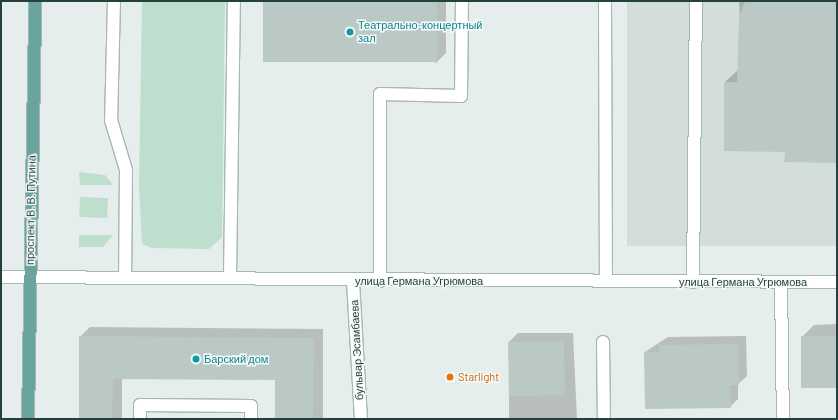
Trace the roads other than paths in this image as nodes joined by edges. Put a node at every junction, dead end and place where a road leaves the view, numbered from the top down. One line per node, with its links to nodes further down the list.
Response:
1 (35, 1): 9 (main road, проспект В. В. Путина)
2 (114, 1): 7 (street)
3 (234, 1): 10 (street)
4 (462, 1): 12 (street)
5 (605, 1): 13 (street)
6 (696, 1): 14 (street)
7 (125, 276): 9 (street, улица Германа Угрюмова); 10 (street, улица Германа Угрюмова)
8 (1, 277): 9 (street, улица Германа Угрюмова)
9 (30, 277): 18 (main road, проспект В. В. Путина)
10 (230, 278): 11 (street, улица Германа Угрюмова)
11 (353, 281): 12 (street, улица Германа Угрюмова); 21 (street, бульвар Эсамбаева)
12 (380, 281): 13 (street, улица Германа Угрюмова)
13 (606, 281): 14 (street, улица Германа Угрюмова)
14 (693, 282): 15 (street, улица Германа Угрюмова)
15 (781, 282): 16 (street, улица Германа Угрюмова); 23 (street)
16 (837, 282)
17 (603, 342): 22 (street)
18 (28, 419)
19 (140, 419): 20 (street)
20 (251, 419)
21 (361, 419)
22 (604, 419)
23 (783, 419)

